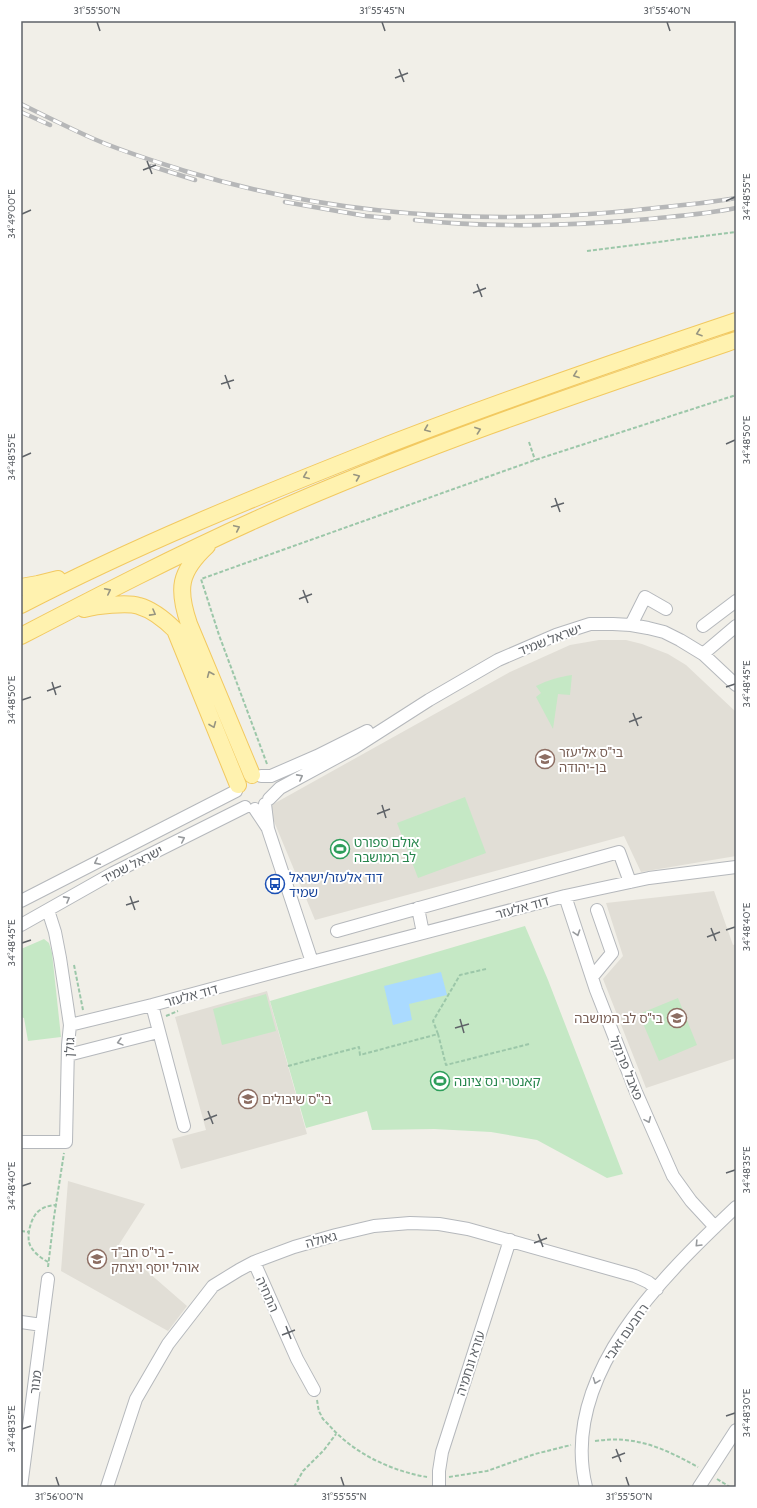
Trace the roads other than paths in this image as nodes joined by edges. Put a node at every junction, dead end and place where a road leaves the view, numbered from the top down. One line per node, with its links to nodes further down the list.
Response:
1 (736, 321): 4 (main road, one-way to 4)
2 (736, 340): 3 (main road, one-way to 2)
3 (217, 538): 9 (main road, one-way to 3); 17 (main road, one-way to 3)
4 (102, 566): 5 (main road); 7 (main road)
5 (21, 587)
6 (736, 601): 11 (street)
7 (21, 605)
8 (666, 609): 10 (street)
9 (48, 622): 13 (main road); 18 (main road, one-way to 18)
10 (631, 625): 14 (street, ישראל שמיד); 16 (street, ישראל שמיד)
11 (703, 626)
12 (736, 626): 14 (street)
13 (21, 636)
14 (703, 654): 15 (street, ישראל שמיד)
15 (736, 685)
16 (429, 700): 17 (street, ישראל שמיד); 19 (street, ישראל שמיד, one-way to 16)
17 (261, 775): 18 (street); 19 (street)
18 (237, 788): 19 (street); 23 (street, ישראל שמיד, one-way to 23)
19 (259, 805): 25 (street, ישראל שמיד, one-way to 19); 30 (street)
20 (736, 867): 21 (street, דוד אלעזר)
21 (630, 882): 22 (street, דוד אלעזר); 24 (street)
22 (565, 896): 29 (street, דוד אלעזר); 31 (street, פאבל פרנקל, one-way to 31)
23 (21, 901)
24 (418, 908): 28 (street); 29 (street)
25 (48, 910): 27 (street, ישראל שמיד); 33 (street, גולן)
26 (597, 910): 31 (street)
27 (21, 925)
28 (337, 931)
29 (423, 933): 30 (street, דוד אלעזר)
30 (312, 962): 32 (street, דוד אלעזר)
31 (592, 977): 39 (street, פאבל פרנקל, one-way to 39)
32 (152, 1006): 33 (street, דוד אלעזר); 34 (street)
33 (70, 1026): 35 (street, גולן)
34 (158, 1032): 35 (street, one-way to 35); 36 (street)
35 (68, 1055): 37 (street, גולן)
36 (184, 1126)
37 (21, 1142)
38 (736, 1207): 39 (street, רחבעם זאבי)
39 (715, 1227): 43 (street, רחבעם זאבי, one-way to 43)
40 (510, 1240): 41 (street, גאולה); 43 (street, גאולה); 48 (street, עזרא ונחמיה)
41 (254, 1262): 46 (street, התחיה); 50 (street, גאולה)
42 (48, 1279): 45 (street, מנור)
43 (657, 1289): 51 (street, רחבעם זאבי, one-way to 51)
44 (21, 1322): 45 (street)
45 (42, 1325): 49 (street, מנור)
46 (314, 1390)
47 (736, 1430): 52 (street)
48 (439, 1483)
49 (21, 1487)
50 (107, 1487)
51 (586, 1487)
52 (699, 1487)

